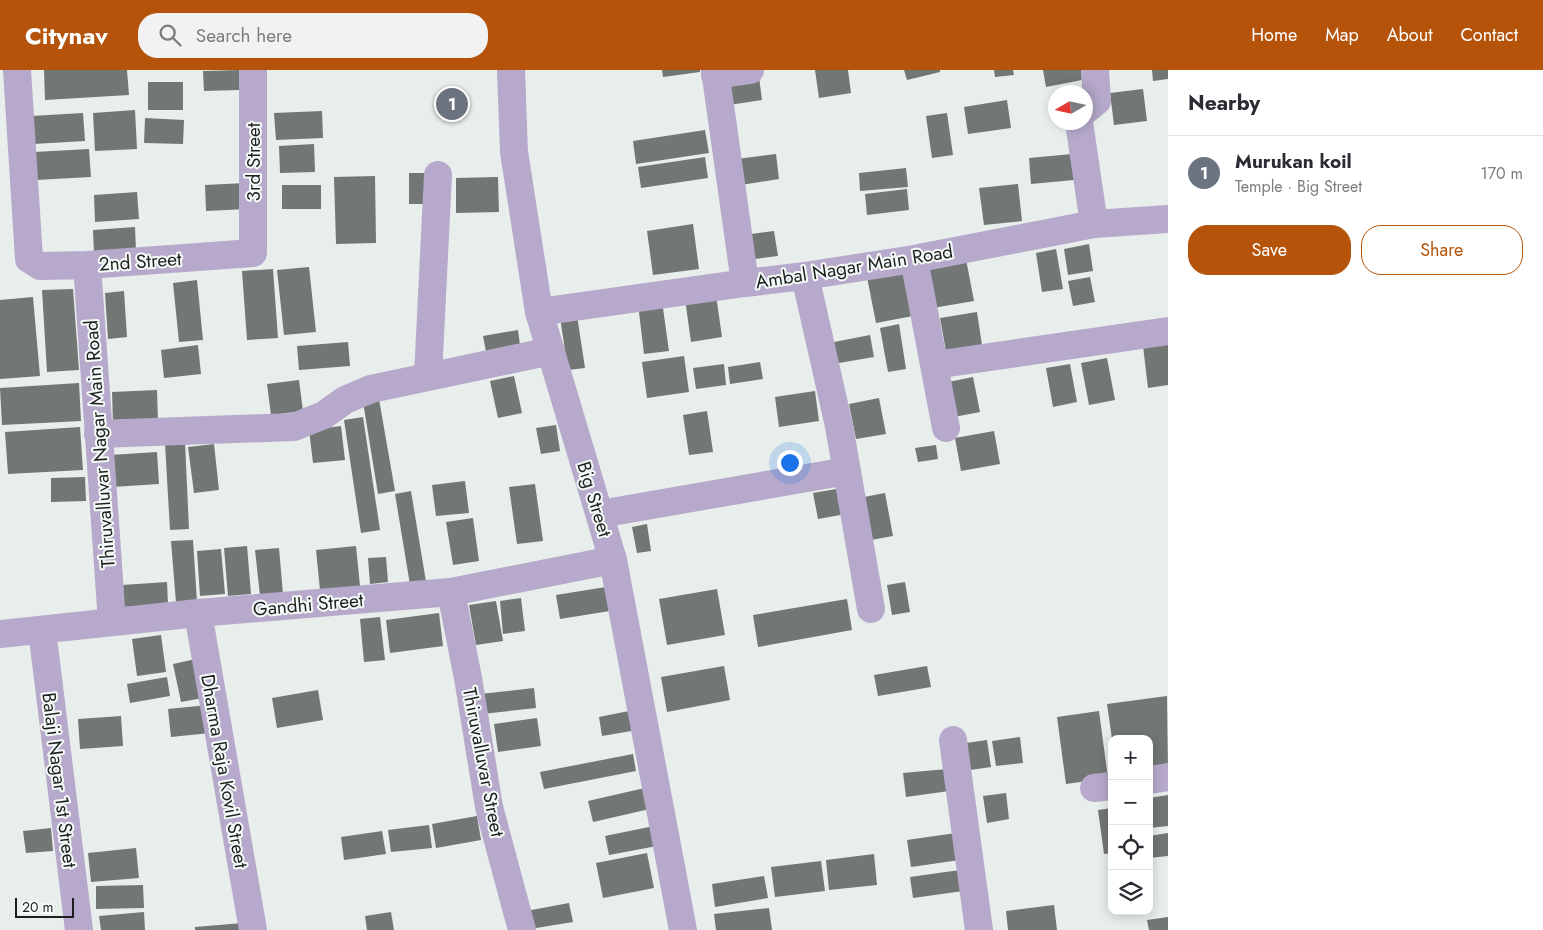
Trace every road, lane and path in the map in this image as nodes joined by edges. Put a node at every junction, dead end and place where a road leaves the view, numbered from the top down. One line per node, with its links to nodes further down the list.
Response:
1 (17, 70): 14 (street, 2nd Street)
2 (253, 70): 12 (street, 3rd Street)
3 (511, 70): 17 (street, Big Street)
4 (750, 70): 6 (street)
5 (1095, 70): 7 (street)
6 (715, 73): 16 (street)
7 (1093, 104)
8 (1080, 130): 11 (street)
9 (438, 175): 21 (street)
10 (1168, 219): 11 (street, Ambal Nagar Main Road)
11 (1094, 224): 13 (street, Ambal Nagar Main Road)
12 (253, 253): 14 (street, 2nd Street)
13 (914, 259): 15 (street, Ambal Nagar Main Road); 20 (street)
14 (87, 265): 23 (street, Thiruvalluvar Nagar Main Road)
15 (804, 276): 16 (street, Ambal Nagar Main Road); 24 (street)
16 (745, 283): 17 (street, Ambal Nagar Main Road)
17 (539, 312): 19 (street, Big Street)
18 (1168, 331): 20 (street)
19 (551, 351): 21 (street); 25 (street, Big Street)
20 (935, 365): 22 (street)
21 (428, 376): 23 (street)
22 (946, 428)
23 (98, 434): 30 (street, Thiruvalluvar Nagar Main Road)
24 (846, 471): 25 (street); 28 (street)
25 (600, 514): 26 (street, Big Street)
26 (613, 560): 27 (street, Gandhi Street); 39 (street, Big Street)
27 (451, 592): 29 (street, Gandhi Street); 38 (street, Thiruvalluvar Street)
28 (870, 609)
29 (198, 613): 30 (street, Gandhi Street); 37 (street, Dharma Raja Kovil Street)
30 (112, 622): 31 (street, Gandhi Street)
31 (42, 630): 32 (street, Gandhi Street); 36 (street, Balaji Nagar 1st Street)
32 (0, 634)
33 (953, 740): 40 (street)
34 (1168, 777): 35 (street)
35 (1153, 779)
36 (79, 930)
37 (253, 930)
38 (522, 930)
39 (683, 930)
40 (980, 930)

